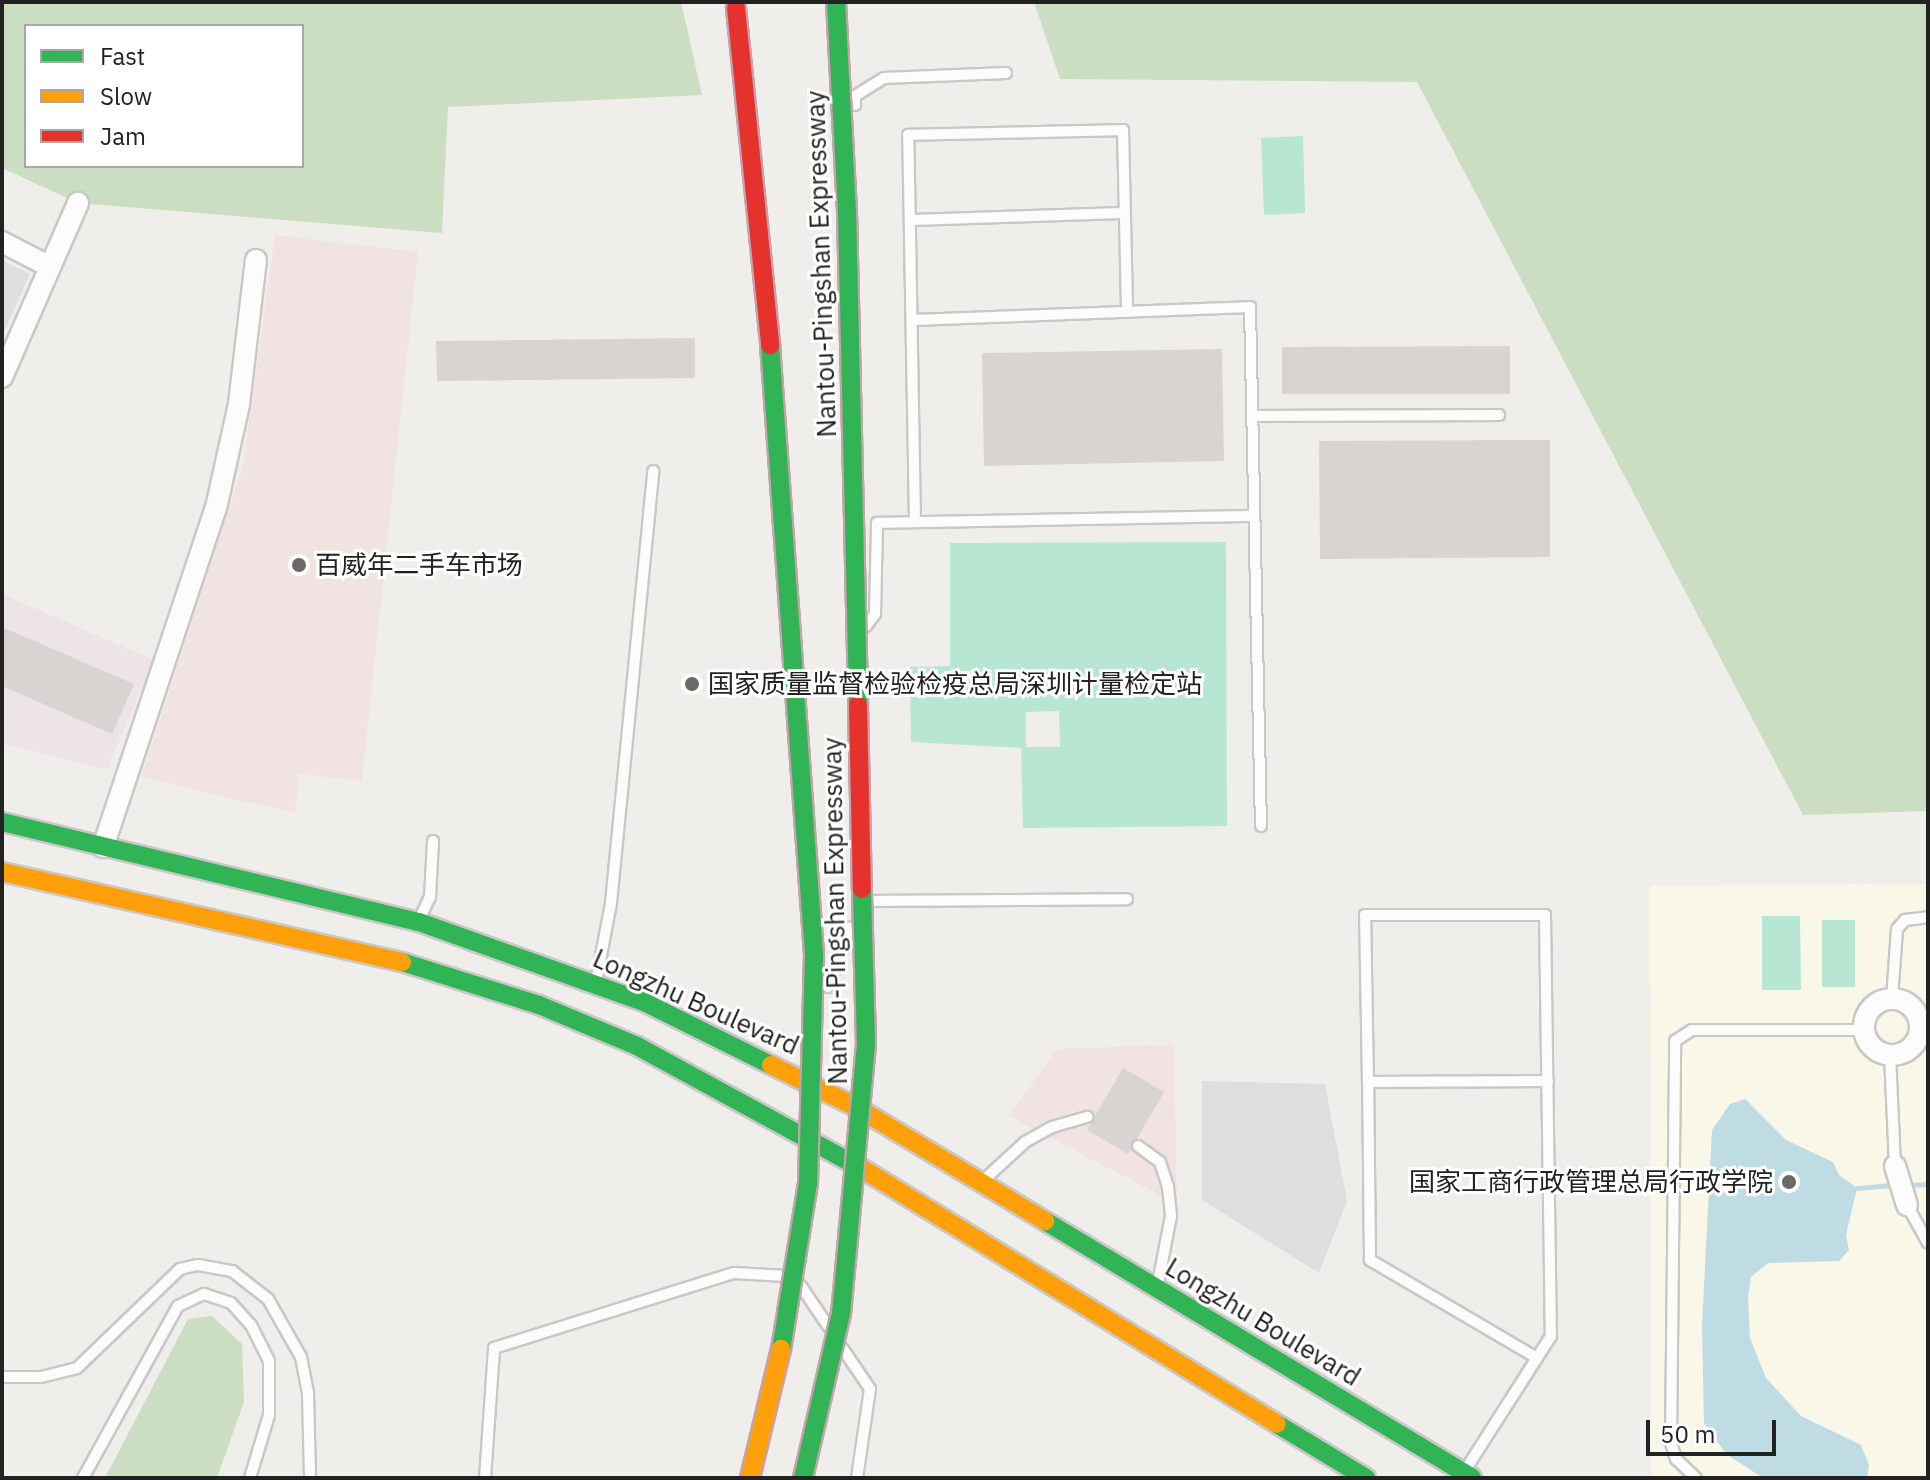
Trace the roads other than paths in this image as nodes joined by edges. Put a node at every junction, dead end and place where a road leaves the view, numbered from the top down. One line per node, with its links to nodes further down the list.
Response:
1 (836, 2): 50 (main road, Nantou-Pingshan Expressway, bridge)
2 (736, 8): 49 (main road, Nantou-Pingshan Expressway, bridge)
3 (1006, 73): 18 (lane)
4 (78, 203): 9 (street)
5 (1124, 213): 6 (lane); 6 (lane); 10 (lane)
6 (910, 220): 11 (lane)
7 (2, 242): 9 (street)
8 (256, 260): 22 (street)
9 (50, 267): 12 (street)
10 (1127, 312): 11 (lane); 14 (lane)
11 (913, 320): 17 (lane)
12 (2, 377)
13 (1499, 415): 14 (lane)
14 (1252, 416): 16 (lane)
15 (653, 471): 28 (lane)
16 (1254, 516): 17 (lane); 20 (lane)
17 (915, 522): 18 (lane)
18 (862, 631): 25 (lane)
19 (2, 822): 22 (main road, Longzhu Boulevard)
20 (1261, 826)
21 (433, 841): 27 (lane)
22 (103, 847): 27 (main road, Longzhu Boulevard)
23 (2, 872): 52 (main road)
24 (1127, 899): 25 (lane)
25 (857, 901): 32 (lane)
26 (1928, 917): 29 (lane)
27 (419, 922): 28 (main road, Longzhu Boulevard)
28 (595, 984): 32 (main road, Longzhu Boulevard)
29 (1892, 999): 30 (street); 31 (street)
30 (1864, 1030): 31 (street); 53 (lane)
31 (1890, 1055): 37 (lane)
32 (794, 1075): 38 (main road, Longzhu Boulevard)
33 (1548, 1081): 34 (lane); 34 (lane); 42 (lane)
34 (1368, 1082): 42 (lane)
35 (1088, 1117): 38 (lane)
36 (1138, 1146): 41 (lane)
37 (1895, 1166): 39 (street)
38 (980, 1184): 41 (main road, Longzhu Boulevard)
39 (1907, 1205): 40 (lane)
40 (1928, 1243)
41 (1157, 1289): 44 (main road, Longzhu Boulevard)
42 (1537, 1358): 44 (lane)
43 (2, 1377): 47 (lane)
44 (1468, 1475)
45 (83, 1478): 46 (lane)
46 (250, 1478)
47 (310, 1478)
48 (485, 1478): 51 (lane)
49 (750, 1478)
50 (803, 1478)
51 (857, 1478)
52 (1366, 1478)
53 (1696, 1478)

